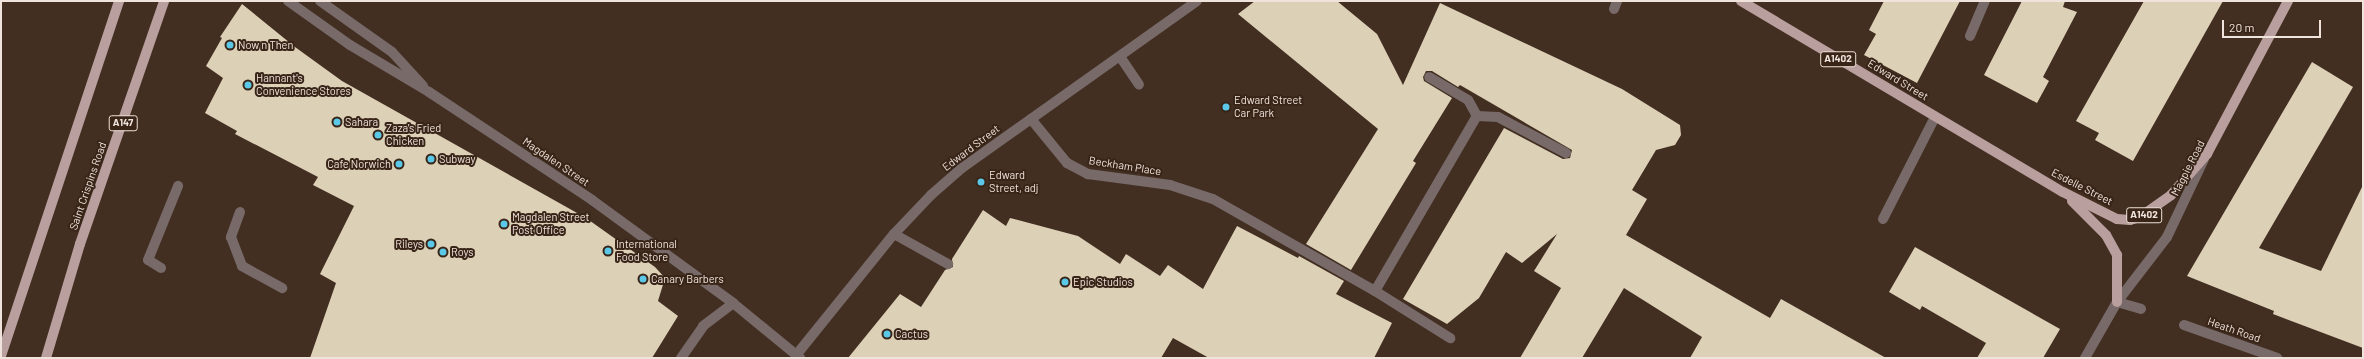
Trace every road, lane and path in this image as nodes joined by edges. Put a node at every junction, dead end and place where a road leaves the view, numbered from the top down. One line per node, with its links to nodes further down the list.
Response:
1 (119, 1): 33 (main road)
2 (164, 1): 35 (main road, Saint Crispins Road / A147)
3 (288, 1): 13 (street, Magdalen Street)
4 (320, 1): 13 (street)
5 (1197, 1): 10 (street, Edward Street)
6 (1985, 1): 9 (street)
7 (2288, 1): 18 (main road, Magpie Road / A1402)
8 (1747, 2): 15 (main road, Edward Street / A1402)
9 (1970, 36)
10 (1120, 58): 12 (street); 16 (street, Edward Street)
11 (1429, 76): 14 (street)
12 (1140, 84)
13 (429, 92): 29 (street, Magdalen Street)
14 (1477, 116): 17 (street); 27 (street)
15 (1935, 117): 20 (main road, Esdelle Street / A1402); 22 (street)
16 (1031, 119): 23 (street, Edward Street); 27 (street, Beckham Place)
17 (1566, 153)
18 (2207, 154): 20 (main road, Esdelle Street / A1402); 28 (street, Magpie Road)
19 (178, 186): 25 (street)
20 (2063, 192): 28 (main road, A1402)
21 (240, 212): 26 (street)
22 (1883, 219)
23 (894, 234): 24 (street); 34 (street, Edward Street)
24 (948, 264)
25 (160, 268)
26 (282, 288)
27 (1375, 290): 32 (street, Beckham Place)
28 (2117, 302): 30 (street); 37 (street, Magpie Road)
29 (733, 303): 34 (street, Magdalen Street); 36 (street)
30 (2141, 310)
31 (2184, 325): 38 (street, Heath Road)
32 (1450, 338)
33 (1, 356)
34 (798, 356)
35 (46, 358)
36 (681, 358)
37 (2085, 358)
38 (2277, 358)

